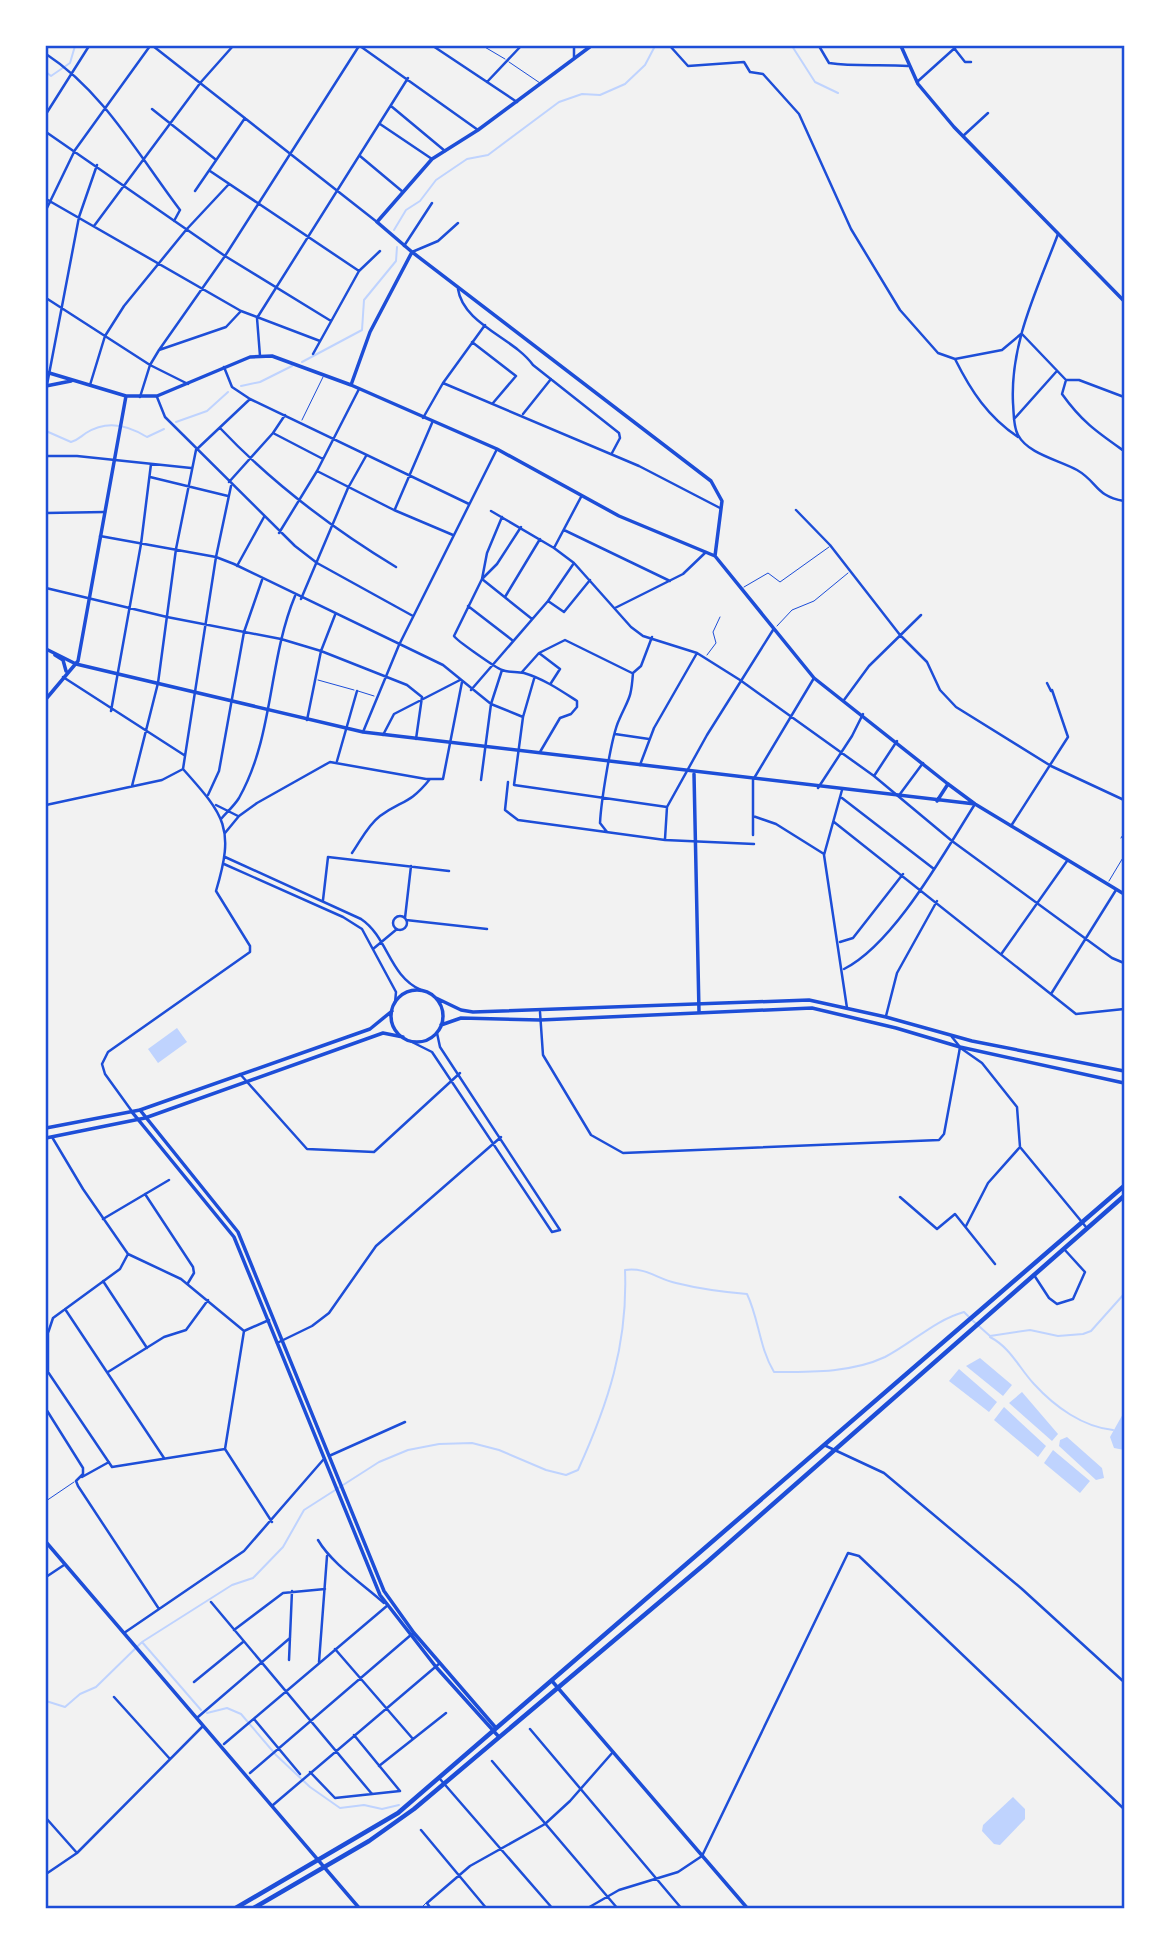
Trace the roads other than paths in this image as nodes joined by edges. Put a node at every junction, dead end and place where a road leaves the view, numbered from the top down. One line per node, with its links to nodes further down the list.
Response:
1 (89, 46): 19 (street)
2 (151, 46): 21 (street); 27 (street)
3 (233, 46): 21 (street)
4 (359, 46): 20 (street); 39 (street)
5 (433, 46): 22 (street)
6 (483, 46): 16 (lane)
7 (521, 46): 16 (street)
8 (574, 46): 15 (street)
9 (591, 46): 15 (main road)
10 (670, 46): 88 (street)
11 (819, 46): 18 (street)
12 (901, 46): 18 (main road)
13 (956, 47): 17 (street); 23 (street)
14 (46, 54): 19 (street)
15 (575, 57): 24 (main road)
16 (508, 61): 22 (street); 24 (lane)
17 (971, 62)
18 (908, 66): 23 (main road)
19 (71, 71): 27 (street); 30 (street)
20 (408, 78): 26 (street); 34 (street)
21 (201, 82): 31 (street); 32 (street)
22 (486, 82): 25 (street)
23 (917, 82): 36 (main road)
24 (542, 84): 25 (main road)
25 (517, 102): 34 (main road)
26 (390, 106): 33 (street); 38 (street)
27 (103, 107): 37 (street); 43 (street)
28 (152, 109): 32 (street)
29 (988, 113): 36 (street)
30 (46, 114)
31 (245, 118): 39 (street); 42 (street)
32 (170, 123): 42 (street); 43 (street)
33 (380, 123): 40 (street); 41 (street)
34 (478, 130): 38 (main road)
35 (46, 132): 37 (street)
36 (962, 136): 61 (main road)
37 (75, 150): 44 (street); 51 (street)
38 (444, 151): 41 (main road)
39 (290, 154): 48 (street); 52 (street)
40 (359, 155): 48 (street); 50 (street)
41 (432, 159): 50 (main road)
42 (216, 160): 45 (street)
43 (142, 162): 46 (street); 56 (street)
44 (97, 165): 46 (street); 55 (street)
45 (210, 171): 47 (street); 49 (street)
46 (125, 184): 56 (street); 59 (street)
47 (229, 184): 52 (street); 60 (street)
48 (337, 190): 57 (street); 62 (street)
49 (195, 191)
50 (403, 192): 57 (main road)
51 (48, 200): 54 (street); 55 (street)
52 (259, 203): 62 (street); 66 (street)
53 (432, 204): 63 (street)
54 (46, 210)
55 (79, 218): 59 (street); 74 (street)
56 (174, 221): 60 (street)
57 (377, 222): 63 (main road)
58 (458, 223): 65 (street)
59 (94, 226): 67 (street)
60 (186, 230): 66 (street); 67 (street)
61 (1058, 234): 73 (main road); 79 (street)
62 (307, 237): 68 (street); 70 (street)
63 (404, 246): 65 (main road)
64 (380, 251): 68 (street)
65 (412, 252): 69 (main road); 99 (main road)
66 (225, 256): 70 (street); 71 (street)
67 (159, 265): 71 (street); 80 (street)
68 (359, 271): 77 (street)
69 (457, 286): 78 (street); 141 (main road)
70 (275, 288): 76 (street); 77 (street)
71 (201, 289): 75 (street); 85 (street)
72 (46, 298): 74 (street)
73 (1125, 301)
74 (60, 308): 80 (street); 84 (street)
75 (241, 312): 76 (street); 85 (street)
76 (257, 318): 81 (street); 87 (street)
77 (331, 321): 81 (street)
78 (485, 325): 82 (street); 94 (street)
79 (1021, 334): 88 (street); 92 (street); 112 (street)
80 (105, 336): 89 (street); 100 (street)
81 (320, 341): 86 (street)
82 (472, 342): 97 (street); 108 (street)
83 (46, 346): 84 (street)
84 (52, 349): 91 (street)
85 (159, 350): 89 (street)
86 (313, 354)
87 (260, 356): 90 (main road); 93 (main road)
88 (955, 359): 117 (street)
89 (150, 365): 98 (street); 105 (street)
90 (224, 367): 98 (main road); 107 (street)
91 (47, 372): 96 (main road); 101 (street)
92 (1056, 372): 95 (street); 112 (street)
93 (324, 375): 99 (main road); 113 (lane)
94 (551, 379): 110 (street); 122 (street)
95 (1066, 380): 106 (street); 121 (street)
96 (73, 381): 100 (main road); 101 (main road)
97 (443, 383): 108 (street); 111 (street)
98 (188, 384): 104 (main road)
99 (351, 385): 102 (main road)
100 (89, 386): 103 (main road)
101 (46, 387)
102 (359, 389): 111 (main road); 118 (street)
103 (126, 396): 105 (main road); 126 (main road)
104 (157, 396): 105 (main road); 120 (street)
105 (141, 397)
106 (1125, 397)
107 (250, 399): 109 (street); 115 (street)
108 (492, 403): 110 (street)
109 (285, 414): 113 (street); 116 (street)
110 (522, 416): 122 (street)
111 (423, 418): 114 (main road)
112 (1014, 419): 117 (street)
113 (301, 422): 118 (street)
114 (432, 423): 119 (main road); 131 (street)
115 (220, 428): 120 (street); 127 (street)
116 (274, 433): 125 (street); 127 (street)
117 (1019, 437): 138 (street)
118 (334, 439): 124 (street); 125 (street)
119 (497, 449): 137 (main road); 140 (street)
120 (196, 450): 129 (street); 133 (street)
121 (1125, 451)
122 (611, 454): 141 (street)
123 (46, 456): 126 (street)
124 (366, 456): 131 (street); 135 (street)
125 (323, 459): 130 (street)
126 (114, 460): 128 (street); 145 (main road)
127 (250, 460): 133 (street); 139 (street)
128 (151, 464): 129 (street); 132 (street)
129 (191, 468): 134 (street)
130 (317, 471): 135 (street); 139 (street)
131 (409, 476): 140 (street); 142 (street)
132 (149, 477): 134 (street); 156 (street)
133 (230, 483): 136 (street); 147 (street)
134 (189, 485): 136 (street); 159 (street)
135 (348, 488): 142 (street); 149 (street)
136 (228, 496): 162 (street)
137 (581, 497): 151 (street); 160 (main road)
138 (1125, 501)
139 (298, 502): 149 (street); 152 (street)
140 (469, 504): 153 (street)
141 (722, 509): 161 (main road)
142 (394, 510): 153 (street)
143 (796, 510): 157 (street)
144 (491, 511): 148 (street)
145 (105, 512): 146 (street); 154 (main road)
146 (46, 513)
147 (264, 517): 152 (street); 165 (street)
148 (502, 517): 150 (street); 168 (street)
149 (330, 527): 163 (street); 166 (street)
150 (520, 527): 155 (street); 168 (street)
151 (564, 530): 158 (street); 171 (street)
152 (279, 533): 163 (street)
153 (454, 535): 184 (street)
154 (100, 536): 156 (street); 176 (main road)
155 (540, 539): 158 (street); 175 (street)
156 (141, 544): 159 (street); 180 (street)
157 (831, 546): 167 (street); 173 (lane)
158 (554, 548): 164 (street)
159 (176, 550): 162 (street); 185 (street)
160 (706, 552): 161 (main road); 171 (street)
161 (715, 556): 173 (main road)
162 (216, 557): 165 (street); 188 (street)
163 (317, 563): 177 (street); 184 (street)
164 (574, 563): 170 (street); 178 (street)
165 (237, 566): 169 (street)
166 (396, 567)
167 (849, 572): 189 (lane); 191 (street)
168 (482, 579): 175 (street); 179 (street)
169 (262, 580): 174 (street); 190 (street)
170 (590, 580): 178 (street); 181 (street)
171 (670, 581): 181 (street)
172 (46, 588): 176 (street)
173 (742, 588): 189 (main road)
174 (295, 596): 177 (street); 193 (street)
175 (505, 597): 187 (street)
176 (90, 599): 180 (street); 202 (main road)
177 (301, 599): 182 (street)
178 (548, 601): 187 (street)
179 (468, 606): 194 (street); 203 (street)
180 (130, 608): 185 (street); 207 (street)
181 (615, 608): 192 (street)
182 (335, 615): 195 (street); 197 (street)
183 (921, 615): 191 (street)
184 (414, 616): 195 (street)
185 (167, 617): 188 (street); 216 (street)
186 (720, 617): 201 (lane)
187 (533, 620): 194 (street)
188 (205, 625): 190 (street); 222 (street)
189 (773, 630): 212 (main road); 214 (street)
190 (244, 632): 193 (street); 227 (street)
191 (900, 635): 226 (street); 254 (street)
192 (652, 637): 199 (street); 208 (street)
193 (281, 639): 197 (street); 229 (street)
194 (513, 641): 203 (street)
195 (399, 645): 209 (street); 215 (street)
196 (46, 649): 200 (main road)
197 (321, 651): 209 (street); 213 (street)
198 (539, 653): 206 (street); 208 (street); 218 (street)
199 (697, 653): 201 (street); 242 (street)
200 (54, 654): 202 (main road); 205 (main road)
201 (705, 657): 214 (street)
202 (76, 664): 205 (main road); 207 (main road)
203 (494, 665): 204 (street); 219 (street)
204 (502, 670): 206 (street); 228 (street)
205 (66, 672): 210 (main road)
206 (522, 672): 211 (street)
207 (118, 673): 216 (main road); 230 (street)
208 (633, 673): 238 (street)
209 (384, 676): 223 (street); 224 (street)
210 (62, 677): 225 (main road); 230 (street)
211 (534, 677): 218 (street); 232 (street)
212 (814, 678): 226 (main road); 233 (street)
213 (315, 680): 221 (lane); 234 (street)
214 (740, 680): 233 (street); 256 (street)
215 (461, 681): 219 (street); 224 (street); 244 (street)
216 (158, 683): 222 (main road); 236 (street)
217 (1047, 683): 240 (street)
218 (551, 684): 247 (street)
219 (471, 690): 228 (street)
220 (1052, 690): 240 (street)
221 (357, 691): 223 (lane); 235 (street)
222 (195, 692): 227 (main road); 249 (street)
223 (376, 697): 237 (street)
224 (422, 698): 239 (street); 241 (street)
225 (46, 699)
226 (844, 700): 231 (main road)
227 (232, 701): 229 (main road); 267 (street)
228 (491, 704): 232 (street); 245 (street)
229 (270, 710): 234 (main road); 277 (street)
230 (111, 711): 236 (street)
231 (863, 714): 243 (main road); 248 (street)
232 (523, 717): 246 (street)
233 (790, 718): 248 (street); 261 (street)
234 (307, 720): 235 (main road)
235 (345, 729): 237 (main road); 250 (street)
236 (148, 732): 249 (street); 264 (street)
237 (363, 732): 239 (main road)
238 (615, 734): 242 (street); 251 (street)
239 (383, 735): 241 (main road)
240 (1068, 737): 254 (street)
241 (416, 739): 244 (main road)
242 (649, 739): 253 (street)
243 (897, 741): 252 (main road); 258 (street)
244 (450, 743): 245 (main road); 259 (street)
245 (484, 747): 246 (main road); 260 (street)
246 (517, 750): 247 (main road); 270 (street)
247 (539, 752): 251 (main road)
248 (841, 753): 258 (street); 265 (street)
249 (184, 755): 255 (street)
250 (337, 761): 259 (street); 278 (street)
251 (610, 762): 253 (main road); 270 (street)
252 (923, 763): 263 (main road); 268 (street)
253 (640, 766): 256 (main road)
254 (1051, 766): 271 (street); 282 (street)
255 (183, 769): 264 (street); 267 (street)
256 (685, 772): 257 (main road); 276 (street)
257 (694, 774): 261 (main road); 290 (main road)
258 (874, 776): 268 (street)
259 (429, 779): 292 (street)
260 (481, 780)
261 (753, 780): 265 (main road); 279 (street)
262 (508, 782): 283 (street)
263 (948, 784): 272 (main road); 273 (main road)
264 (132, 786): 275 (street)
265 (818, 788): 266 (main road)
266 (842, 790): 268 (main road); 269 (street)
267 (208, 795): 274 (street)
268 (897, 796): 272 (main road); 289 (street)
269 (841, 797): 281 (street); 299 (street)
270 (605, 799): 276 (street); 283 (street)
271 (1125, 800)
272 (937, 801): 273 (main road)
273 (975, 804): 282 (main road); 289 (street)
274 (216, 805): 277 (street); 280 (street)
275 (46, 806)
276 (667, 807): 288 (street)
277 (228, 811): 278 (street); 280 (street)
278 (239, 816): 284 (street)
279 (753, 816): 286 (street); 293 (street)
280 (222, 819): 284 (street)
281 (834, 822): 293 (street); 301 (street)
282 (1011, 826): 296 (main road)
283 (607, 832): 288 (street)
284 (225, 833): 295 (street)
285 (1125, 833): 287 (lane)
286 (753, 835)
287 (1121, 838)
288 (665, 840): 290 (street)
289 (952, 841): 299 (street); 308 (street)
290 (694, 842): 291 (street); 323 (main road)
291 (754, 844)
292 (352, 853)
293 (824, 855): 313 (street)
294 (1125, 856): 302 (lane)
295 (225, 857): 297 (street); 306 (street)
296 (1067, 861): 302 (main road); 308 (street)
297 (225, 864): 315 (street); 344 (street)
298 (411, 866): 300 (street); 306 (street); 309 (street)
299 (934, 869): 303 (street)
300 (449, 871)
301 (903, 874): 303 (street); 313 (street)
302 (1107, 884): 304 (main road)
303 (921, 888): 307 (street); 318 (street)
304 (1116, 890): 305 (main road); 312 (street)
305 (1125, 894)
306 (323, 900): 314 (street)
307 (937, 901): 316 (street); 329 (street)
308 (1036, 903): 312 (street); 316 (street)
309 (406, 919): 310 (street); 310 (street); 311 (street)
310 (397, 929): 314 (street)
311 (487, 929)
312 (1086, 938): 317 (street); 320 (street)
313 (839, 942): 318 (street)
314 (380, 945): 315 (street); 319 (street)
315 (373, 949): 322 (street)
316 (1002, 953): 320 (street)
317 (1125, 963)
318 (843, 970): 324 (street)
319 (421, 990): 321 (main road); 322 (main road)
320 (1051, 995): 325 (street)
321 (436, 998): 327 (main road); 331 (main road)
322 (395, 1003): 326 (main road)
323 (699, 1005): 324 (main road); 327 (main road); 328 (main road)
324 (847, 1008): 329 (main road)
325 (1125, 1009)
326 (392, 1011): 333 (main road); 339 (main road)
327 (540, 1012): 330 (street)
328 (699, 1012): 330 (main road); 336 (main road)
329 (886, 1017): 334 (main road)
330 (540, 1020): 331 (main road); 336 (street)
331 (441, 1025): 332 (main road)
332 (437, 1033): 335 (main road); 338 (street)
333 (403, 1037): 335 (main road); 341 (main road)
334 (952, 1037): 336 (street); 337 (main road)
335 (410, 1041): 340 (street)
336 (960, 1047): 342 (main road); 352 (street)
337 (1125, 1071)
338 (460, 1073): 340 (street); 348 (street)
339 (240, 1074): 341 (street); 343 (main road)
340 (452, 1079): 341 (street); 351 (street)
341 (246, 1082): 345 (main road)
342 (1125, 1083)
343 (140, 1110): 344 (main road); 345 (main road)
344 (132, 1112): 346 (main road); 347 (main road)
345 (145, 1118): 346 (main road); 370 (main road)
346 (138, 1120): 349 (main road); 370 (main road)
347 (46, 1128)
348 (501, 1136): 351 (street); 351 (street)
349 (52, 1137): 350 (main road); 358 (street)
350 (46, 1138)
351 (494, 1143): 373 (street)
352 (1020, 1147): 359 (street); 360 (street)
353 (169, 1180): 355 (street)
354 (1125, 1186): 359 (highway)
355 (145, 1194): 358 (street); 367 (street)
356 (1125, 1196): 361 (highway)
357 (900, 1197): 360 (street)
358 (103, 1219): 363 (street)
359 (1082, 1222): 361 (street); 381 (highway)
360 (966, 1226): 364 (street)
361 (1087, 1228): 362 (highway)
362 (1064, 1249): 365 (highway); 365 (street)
363 (128, 1254): 366 (street); 367 (street)
364 (995, 1264)
365 (1034, 1274): 383 (highway)
366 (103, 1281): 369 (street); 374 (street)
367 (187, 1284): 368 (street)
368 (208, 1300): 371 (street); 374 (street)
369 (65, 1309): 372 (street); 376 (street)
370 (271, 1319): 371 (street); 373 (main road)
371 (244, 1331): 382 (street)
372 (47, 1334): 375 (street)
373 (279, 1341): 384 (main road)
374 (146, 1348): 376 (street)
375 (47, 1373): 386 (street)
376 (107, 1373): 385 (street)
377 (46, 1409): 378 (street)
378 (51, 1418): 379 (street); 387 (street)
379 (46, 1422)
380 (405, 1422): 384 (street)
381 (826, 1446): 383 (street); 411 (highway)
382 (225, 1449): 385 (street); 389 (street)
383 (835, 1450): 413 (street); 414 (highway)
384 (326, 1458): 389 (street); 398 (main road)
385 (164, 1459): 386 (street)
386 (109, 1462): 387 (street)
387 (76, 1481): 388 (lane); 399 (street)
388 (46, 1501)
389 (272, 1522): 399 (street)
390 (318, 1540): 392 (street)
391 (46, 1542): 393 (main road)
392 (327, 1556): 395 (street); 398 (street)
393 (65, 1565): 394 (street); 401 (main road)
394 (46, 1577)
395 (325, 1589): 396 (street); 407 (street)
396 (292, 1591): 400 (street); 403 (street)
397 (211, 1602): 400 (street)
398 (389, 1604): 402 (main road); 405 (street)
399 (159, 1609): 401 (street)
400 (234, 1630): 404 (street)
401 (124, 1633): 419 (main road)
402 (412, 1634): 409 (main road); 410 (street)
403 (290, 1638): 406 (street); 408 (street)
404 (243, 1642): 408 (street); 412 (street)
405 (334, 1648): 407 (street); 410 (street)
406 (289, 1660)
407 (319, 1662): 415 (street)
408 (260, 1663): 415 (street); 419 (street)
409 (438, 1665): 417 (street); 424 (main road)
410 (360, 1678): 417 (street); 421 (street)
411 (552, 1681): 414 (main road); 424 (highway)
412 (194, 1682)
413 (1125, 1682)
414 (558, 1688): 426 (highway); 431 (main road)
415 (285, 1692): 420 (street); 421 (street)
416 (114, 1697): 432 (street)
417 (387, 1708): 425 (street); 427 (street)
418 (446, 1713): 427 (street)
419 (198, 1717): 422 (main road)
420 (254, 1719): 428 (street); 429 (street)
421 (310, 1721): 429 (street); 430 (street)
422 (204, 1724): 432 (street); 442 (main road)
423 (530, 1729): 440 (street)
424 (494, 1730): 426 (main road); 438 (highway)
425 (354, 1735): 430 (street); 434 (street)
426 (499, 1737): 439 (highway)
427 (413, 1739): 434 (street)
428 (224, 1744)
429 (279, 1748): 436 (street); 437 (street)
430 (335, 1751): 435 (street); 441 (street)
431 (612, 1752): 440 (street); 449 (main road)
432 (170, 1759): 448 (street)
433 (492, 1761): 445 (street)
434 (379, 1766): 441 (street)
435 (310, 1772): 441 (street); 442 (street)
436 (250, 1773)
437 (300, 1774)
438 (439, 1778): 439 (street); 450 (highway)
439 (444, 1784): 447 (street); 451 (highway)
440 (579, 1788): 445 (street); 454 (street)
441 (372, 1794)
442 (273, 1805): 450 (main road)
443 (1125, 1809): 449 (street)
444 (46, 1818): 448 (street)
445 (545, 1824): 447 (street); 455 (street)
446 (421, 1830): 453 (street)
447 (501, 1849): 453 (street); 463 (street)
448 (77, 1853): 452 (street)
449 (702, 1856): 454 (street); 467 (main road)
450 (320, 1860): 451 (main road); 457 (highway)
451 (326, 1867): 458 (highway); 459 (main road)
452 (46, 1874)
453 (459, 1875): 456 (street); 462 (street)
454 (658, 1878): 455 (street); 466 (street)
455 (607, 1895): 464 (street); 465 (street)
456 (426, 1903): 460 (lane); 461 (street)
457 (234, 1909)
458 (252, 1909)
459 (360, 1909)
460 (420, 1909)
461 (431, 1909)
462 (487, 1909)
463 (553, 1909)
464 (586, 1909)
465 (618, 1909)
466 (682, 1909)
467 (748, 1909)

